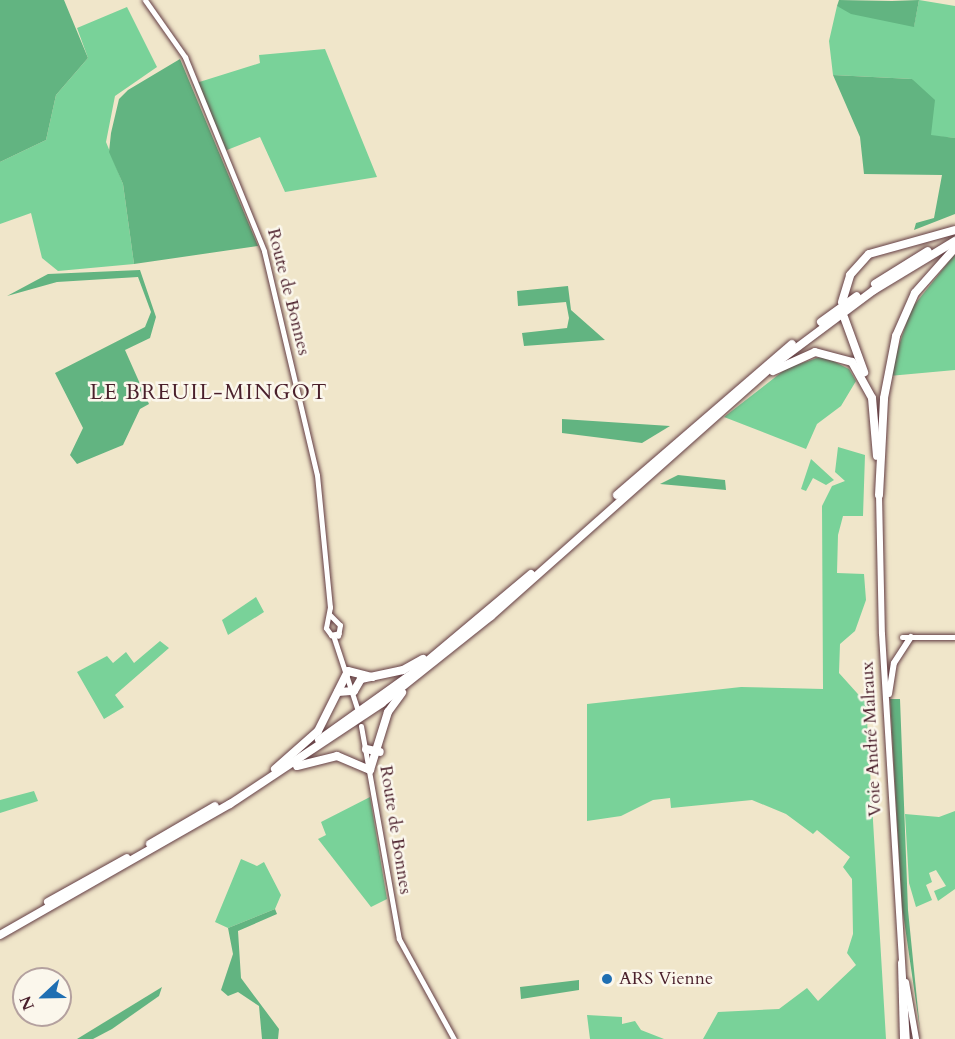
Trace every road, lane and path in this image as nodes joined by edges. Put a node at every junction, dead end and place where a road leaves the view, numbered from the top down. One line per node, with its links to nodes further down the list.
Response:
1 (145, 0): 11 (street, Route de Bonnes)
2 (955, 230): 6 (highway)
3 (955, 235): 18 (highway)
4 (955, 241): 8 (highway)
5 (955, 249): 10 (highway)
6 (842, 302)
7 (844, 317): 9 (highway)
8 (718, 411): 9 (highway); 20 (highway)
9 (877, 466): 10 (highway)
10 (879, 495): 26 (main road, Voie André Malraux)
11 (330, 615): 12 (street); 13 (street, Route de Bonnes)
12 (336, 621): 13 (street); 15 (street)
13 (328, 623): 15 (street)
14 (955, 635): 17 (street)
15 (336, 636): 21 (street)
16 (902, 637): 17 (street); 19 (main road)
17 (911, 637): 19 (main road)
18 (450, 644): 22 (highway); 32 (highway)
19 (903, 648): 26 (main road)
20 (426, 670): 29 (highway); 32 (highway)
21 (348, 671): 22 (highway); 23 (street); 24 (highway)
22 (372, 677): 23 (highway)
23 (354, 691): 24 (highway); 25 (street)
24 (338, 692): 32 (highway)
25 (357, 708)
26 (886, 719): 35 (main road, Voie André Malraux)
27 (361, 726): 28 (street, Route de Bonnes)
28 (366, 751): 29 (highway); 30 (highway); 31 (street, Route de Bonnes)
29 (380, 752): 31 (highway)
30 (357, 760): 31 (highway); 32 (highway)
31 (370, 770): 36 (street, Route de Bonnes)
32 (277, 771): 33 (highway); 34 (highway)
33 (0, 929)
34 (0, 935)
35 (900, 946): 37 (street); 37 (main road, Voie André Malraux); 38 (main road)
36 (454, 1039)
37 (906, 1039)
38 (916, 1039)

